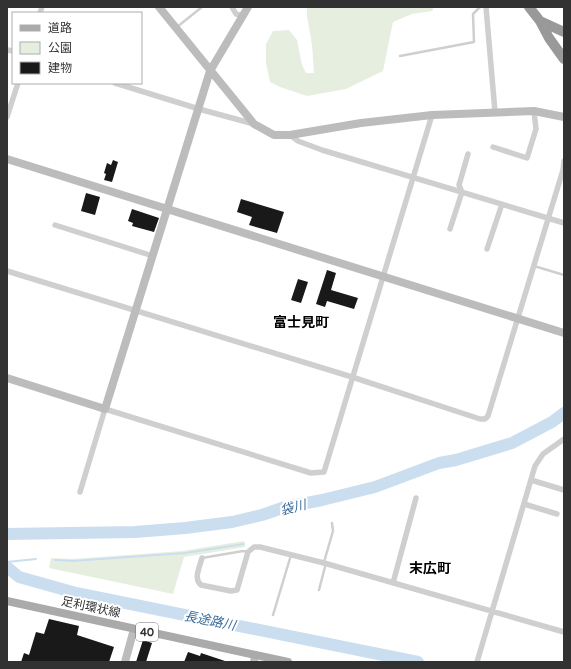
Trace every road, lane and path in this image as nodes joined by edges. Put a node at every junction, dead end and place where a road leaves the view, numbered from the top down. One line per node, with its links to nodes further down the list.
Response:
1 (159, 7): 10 (street)
2 (202, 7): 10 (lane)
3 (232, 7): 8 (street)
4 (248, 7): 8 (street)
5 (480, 7): 12 (lane)
6 (486, 7): 19 (street)
7 (529, 7): 9 (highway)
8 (244, 16): 14 (street)
9 (540, 21): 11 (highway); 13 (highway)
10 (176, 28): 14 (street)
11 (564, 32)
12 (400, 56)
13 (564, 59)
14 (210, 71): 17 (street); 23 (street)
15 (18, 84): 21 (street)
16 (118, 84): 17 (street)
17 (199, 109): 23 (street); 32 (street)
18 (534, 111): 19 (street); 22 (street); 25 (street)
19 (495, 112): 20 (street)
20 (432, 114): 24 (street); 29 (street)
21 (7, 117)
22 (564, 117)
23 (254, 124): 24 (street)
24 (290, 135): 29 (street)
25 (493, 147)
26 (468, 154): 30 (street)
27 (7, 159): 32 (street)
28 (564, 161): 33 (street)
29 (413, 177): 30 (street); 42 (street)
30 (462, 192): 31 (street); 36 (street)
31 (502, 204): 33 (street); 37 (street)
32 (168, 209): 38 (street); 42 (street)
33 (548, 218): 34 (street); 39 (street)
34 (564, 223)
35 (55, 226): 38 (street)
36 (450, 229)
37 (487, 249)
38 (153, 256): 43 (street)
39 (533, 266): 41 (lane); 44 (street)
40 (7, 271): 43 (street)
41 (564, 275)
42 (384, 276): 44 (street); 46 (street)
43 (137, 311): 46 (street); 48 (street)
44 (517, 318): 45 (street); 46 (street)
45 (564, 333)
46 (352, 377): 48 (street)
47 (7, 378): 48 (street)
48 (105, 409): 52 (street)
49 (564, 439): 50 (street)
50 (530, 480): 51 (street); 54 (street)
51 (564, 490)
52 (80, 492)
53 (416, 498): 61 (street)
54 (524, 504): 55 (street); 64 (street)
55 (557, 514)
56 (332, 523): 60 (lane)
57 (248, 552): 58 (street); 59 (lane); 59 (street)
58 (291, 554): 60 (street); 65 (lane)
59 (202, 558)
60 (325, 563): 61 (street); 62 (lane)
61 (392, 583): 64 (street)
62 (318, 590)
63 (7, 601): 66 (main road, 足利環状線 / 40)
64 (493, 611): 67 (street); 71 (street)
65 (273, 615)
66 (134, 629): 68 (main road, 足利環状線 / 40); 69 (street)
67 (564, 632)
68 (254, 659): 70 (main road, 足利環状線 / 40)
69 (125, 662)
70 (288, 662)
71 (477, 662)

